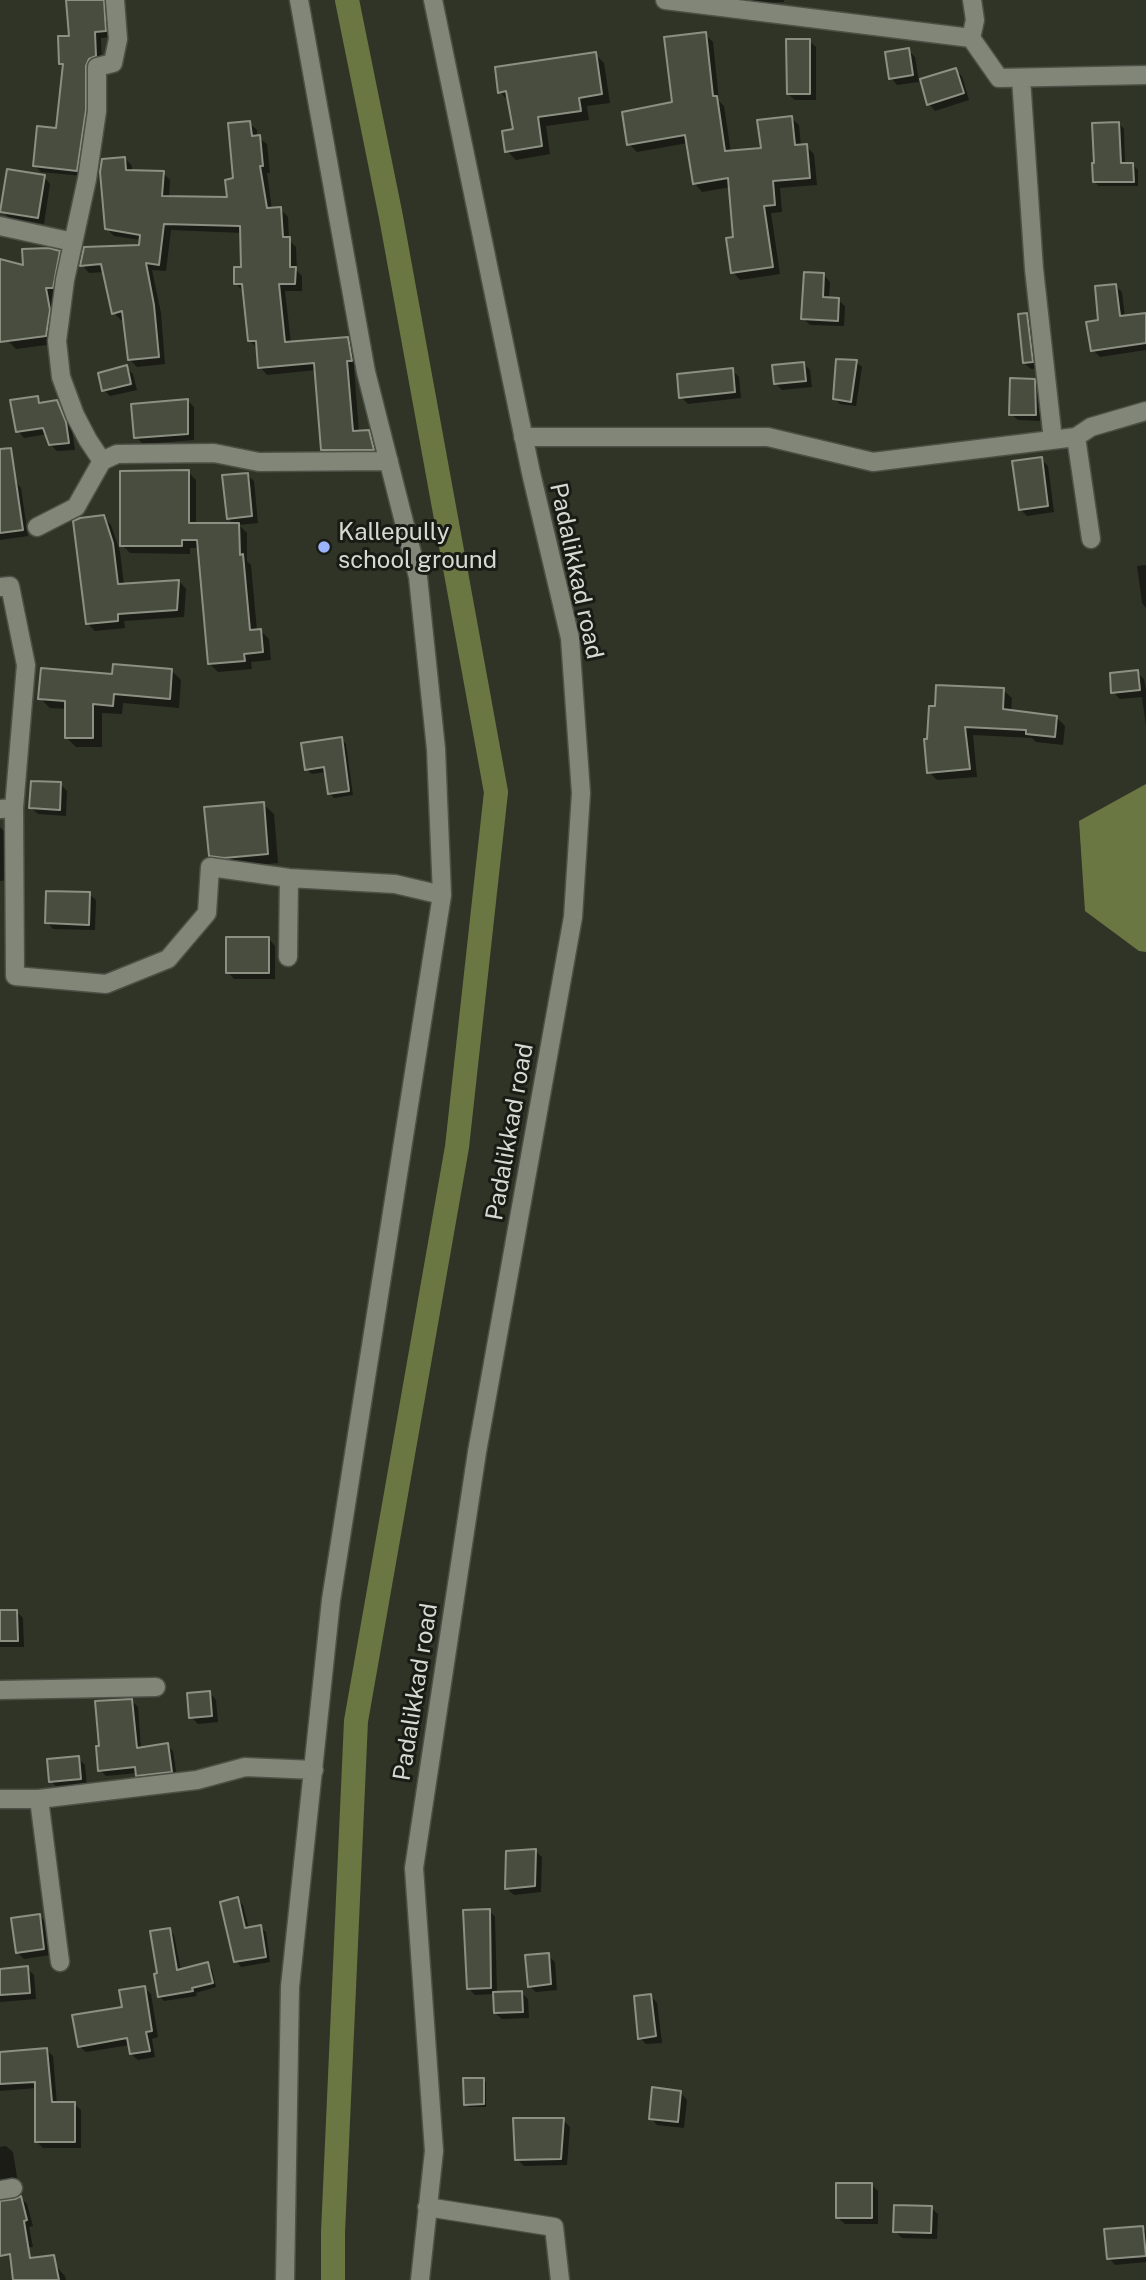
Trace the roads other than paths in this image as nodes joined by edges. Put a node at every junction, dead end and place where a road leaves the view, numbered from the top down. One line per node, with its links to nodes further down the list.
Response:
1 (115, 0): 10 (street)
2 (299, 0): 16 (street)
3 (433, 0): 12 (street, Padalikkad road)
4 (665, 0): 6 (street)
5 (972, 0): 6 (street)
6 (971, 38): 8 (street)
7 (1146, 75): 8 (street)
8 (1021, 78): 14 (street)
9 (0, 226): 10 (street)
10 (73, 242): 15 (street)
11 (1146, 411): 13 (street)
12 (523, 437): 14 (street); 30 (street, Padalikkad road)
13 (1076, 437): 14 (street); 18 (street)
14 (1053, 440)
15 (102, 461): 16 (street); 17 (street)
16 (389, 461): 22 (street)
17 (37, 527)
18 (1091, 539)
19 (0, 587): 20 (street)
20 (7, 808): 21 (street)
21 (289, 878): 22 (street); 23 (street)
22 (442, 895): 26 (street)
23 (288, 957)
24 (156, 1687): 25 (street)
25 (0, 1690)
26 (314, 1770): 28 (street); 31 (street)
27 (0, 1799): 28 (street)
28 (39, 1799): 29 (street)
29 (60, 1962)
30 (428, 2207): 32 (street, Padalikkad road); 33 (street)
31 (285, 2280)
32 (420, 2280)
33 (560, 2280)

